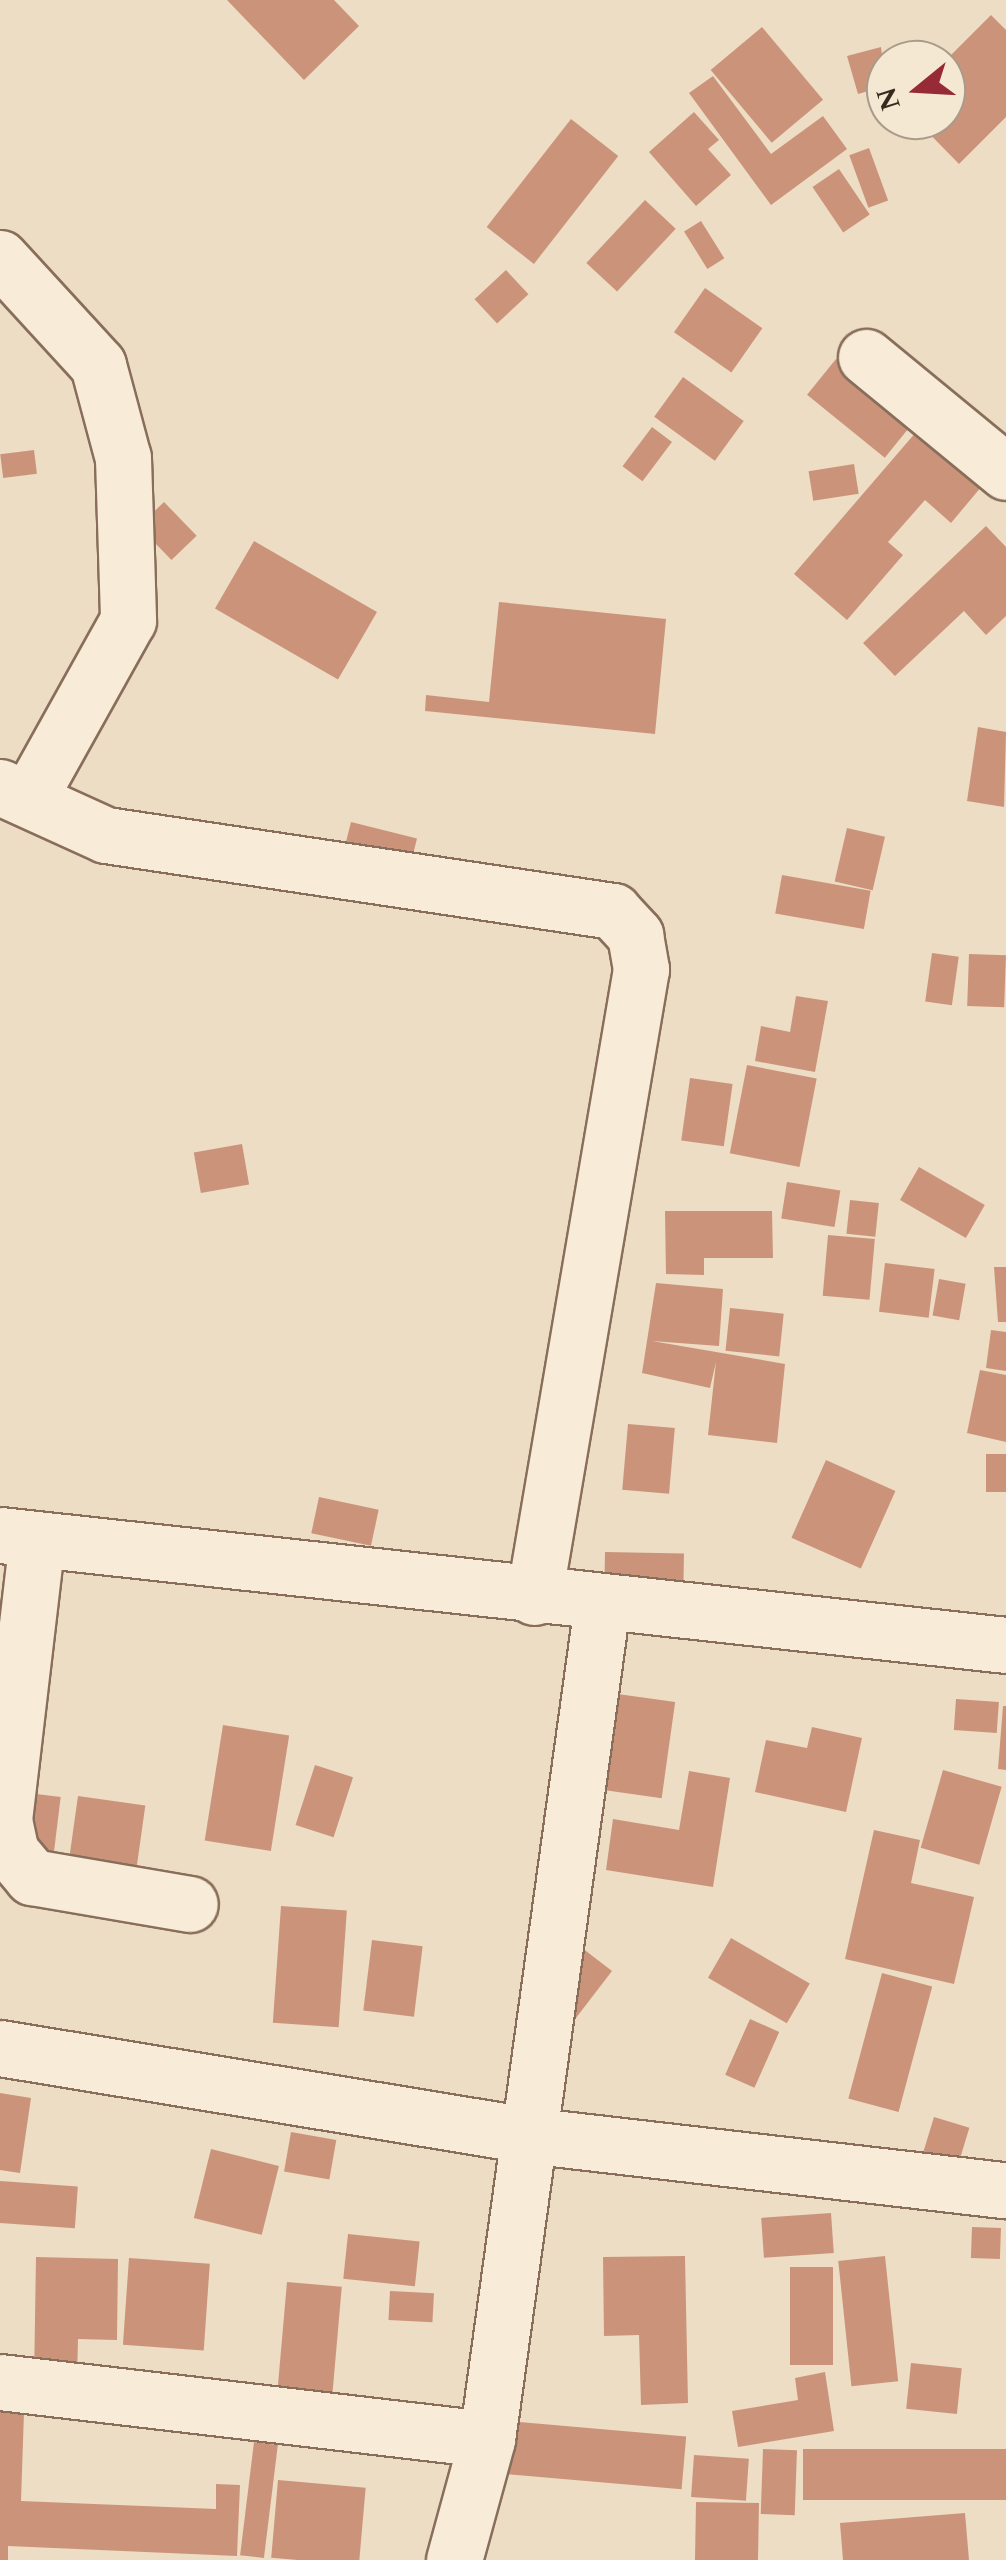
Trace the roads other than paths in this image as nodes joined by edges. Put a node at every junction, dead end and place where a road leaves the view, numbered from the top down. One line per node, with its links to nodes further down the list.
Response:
1 (0, 258): 4 (street)
2 (866, 357): 3 (street)
3 (1006, 472)
4 (14, 792): 6 (street)
5 (18, 1537): 6 (street); 9 (street)
6 (534, 1596): 7 (street)
7 (602, 1604): 8 (street); 11 (street)
8 (1006, 1646)
9 (190, 1904)
10 (0, 2048): 11 (street)
11 (527, 2134): 12 (street); 14 (street)
12 (1006, 2190)
13 (0, 2382): 14 (street)
14 (487, 2439): 15 (street)
15 (454, 2560)

